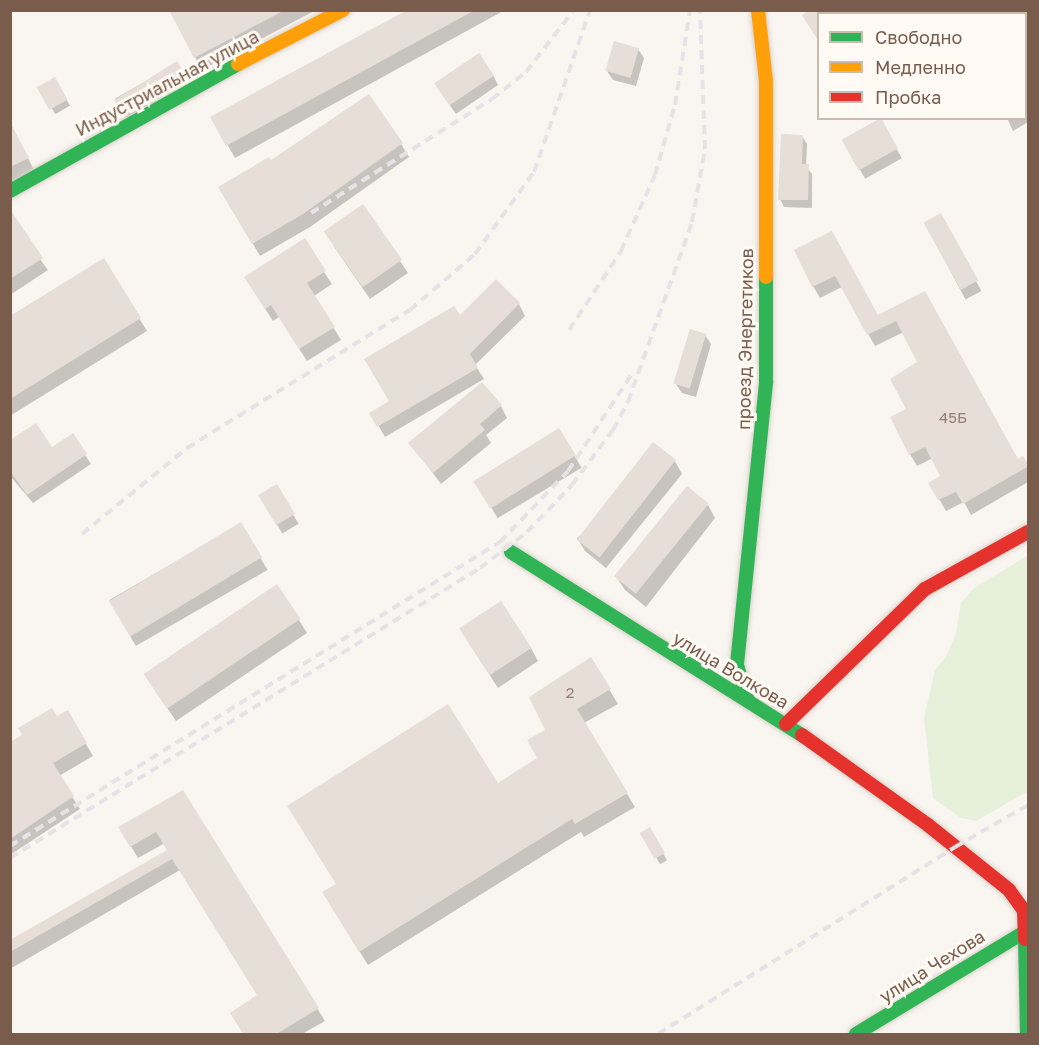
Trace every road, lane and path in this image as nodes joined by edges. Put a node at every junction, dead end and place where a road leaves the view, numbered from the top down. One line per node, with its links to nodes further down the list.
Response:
1 (344, 10): 3 (street, Индустриальная улица)
2 (758, 10): 6 (street, проезд Энергетиков)
3 (10, 191)
4 (1029, 532): 7 (street)
5 (512, 552): 6 (street, улица Волкова)
6 (748, 701): 7 (street, улица Волкова)
7 (786, 724): 8 (street, улица Волкова)
8 (1026, 931): 9 (street, улица Чехова); 10 (street, улица Волкова)
9 (856, 1035)
10 (1027, 1035)

